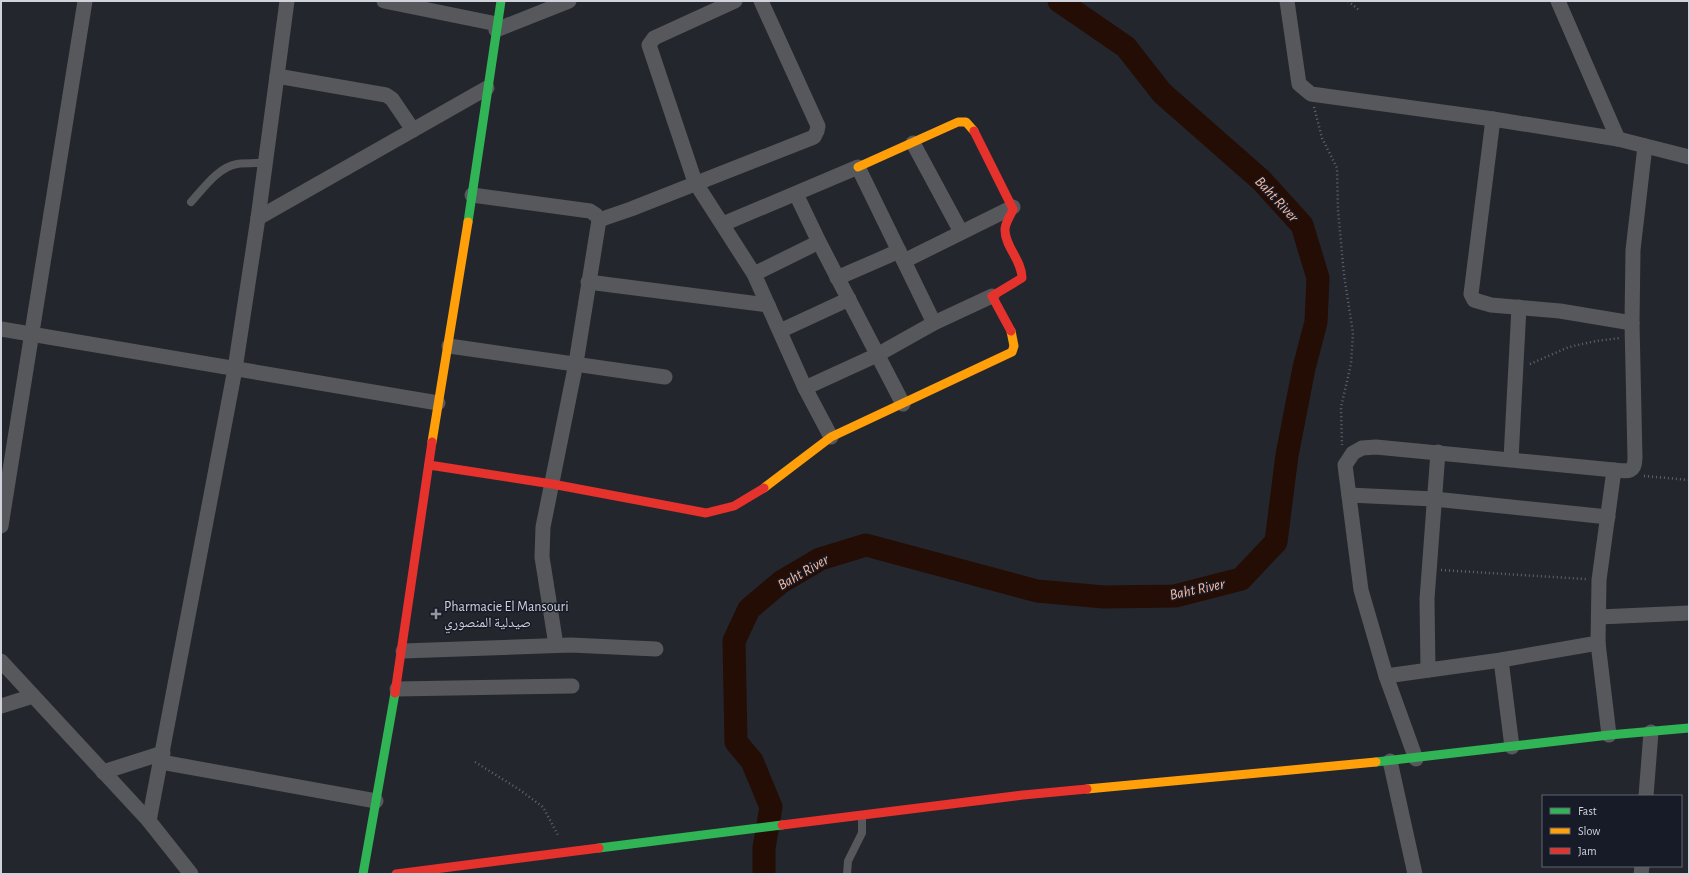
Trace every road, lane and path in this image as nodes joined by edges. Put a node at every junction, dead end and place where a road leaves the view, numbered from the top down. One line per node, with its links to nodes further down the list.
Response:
1 (85, 1): 46 (street)
2 (287, 1): 13 (street)
3 (388, 1): 12 (street)
4 (501, 1): 12 (street)
5 (569, 1): 12 (street)
6 (735, 1): 24 (street)
7 (761, 1): 24 (street)
8 (1287, 1): 15 (street)
9 (1348, 1): 11 (path)
10 (1558, 1): 18 (street)
11 (1359, 10)
12 (497, 27): 14 (street)
13 (277, 76): 17 (street); 22 (street)
14 (487, 88): 17 (street); 25 (street)
15 (1310, 94): 16 (street); 60 (path)
16 (1493, 119): 18 (street); 41 (street)
17 (413, 130): 29 (street)
18 (1618, 139): 20 (street)
19 (913, 143): 23 (street); 28 (street); 32 (street)
20 (1645, 146): 21 (street); 44 (street)
21 (1689, 157)
22 (265, 163): 27 (lane); 29 (street)
23 (858, 167): 26 (street); 34 (street)
24 (695, 182): 30 (street); 31 (street)
25 (472, 194): 30 (street); 47 (street)
26 (796, 194): 31 (street); 33 (street)
27 (191, 202)
28 (1013, 207): 32 (street); 38 (street)
29 (258, 218): 50 (street)
30 (599, 220): 37 (street)
31 (723, 224): 35 (street)
32 (961, 232): 34 (street)
33 (819, 242): 35 (street); 36 (street)
34 (901, 256): 36 (street); 42 (street)
35 (754, 274): 40 (street)
36 (837, 278): 39 (street)
37 (588, 282): 40 (street); 49 (street)
38 (992, 296): 42 (street); 55 (street)
39 (848, 299): 45 (street); 48 (street)
40 (768, 305): 45 (street)
41 (1519, 307): 44 (street); 51 (street)
42 (934, 323): 48 (street)
43 (1, 330): 46 (street)
44 (1633, 330): 51 (path); 61 (street)
45 (780, 331): 53 (street)
46 (31, 335): 50 (street); 68 (street)
47 (449, 346): 49 (street); 54 (street)
48 (877, 355): 53 (street); 55 (street)
49 (576, 363): 52 (street); 64 (street)
50 (235, 369): 54 (street); 89 (street)
51 (1515, 370): 58 (street)
52 (665, 377)
53 (805, 388): 56 (street)
54 (438, 403): 59 (street)
55 (903, 404): 56 (street)
56 (831, 437): 64 (street)
57 (1438, 452): 58 (street); 60 (street); 66 (street)
58 (1511, 459): 61 (street)
59 (428, 465): 64 (street); 76 (street)
60 (1345, 465): 65 (street)
61 (1614, 470): 67 (street)
62 (1642, 476): 63 (path)
63 (1689, 480)
64 (552, 484): 74 (street)
65 (1348, 495): 66 (street); 80 (street)
66 (1434, 499): 67 (street); 69 (street)
67 (1608, 517): 70 (street)
68 (1, 526)
69 (1429, 569): 70 (path); 79 (street)
70 (1599, 580): 72 (street)
71 (1689, 613): 72 (street)
72 (1599, 617): 73 (street)
73 (1598, 642): 77 (street); 87 (street)
74 (556, 645): 75 (street); 76 (street)
75 (656, 649)
76 (403, 651): 82 (street)
77 (1501, 660): 79 (street); 88 (street)
78 (1, 661): 83 (street)
79 (1428, 670): 80 (street)
80 (1386, 676): 90 (street)
81 (572, 686): 82 (street)
82 (397, 689): 95 (street)
83 (33, 696): 84 (street); 93 (street)
84 (1, 706)
85 (1689, 728): 86 (street)
86 (1651, 732): 87 (street); 94 (street)
87 (1609, 735): 88 (street)
88 (1512, 747): 90 (street)
89 (162, 757): 93 (street); 95 (street); 97 (street)
90 (1416, 758): 91 (street)
91 (1390, 761): 96 (street); 103 (street)
92 (476, 762): 98 (path)
93 (103, 772): 97 (street)
94 (1646, 795)
95 (376, 801): 100 (street)
96 (862, 816): 98 (street); 102 (lane)
97 (149, 821): 99 (street)
98 (568, 853): 101 (street)
99 (188, 872)
100 (363, 874)
101 (396, 874)
102 (847, 874)
103 (1415, 874)

